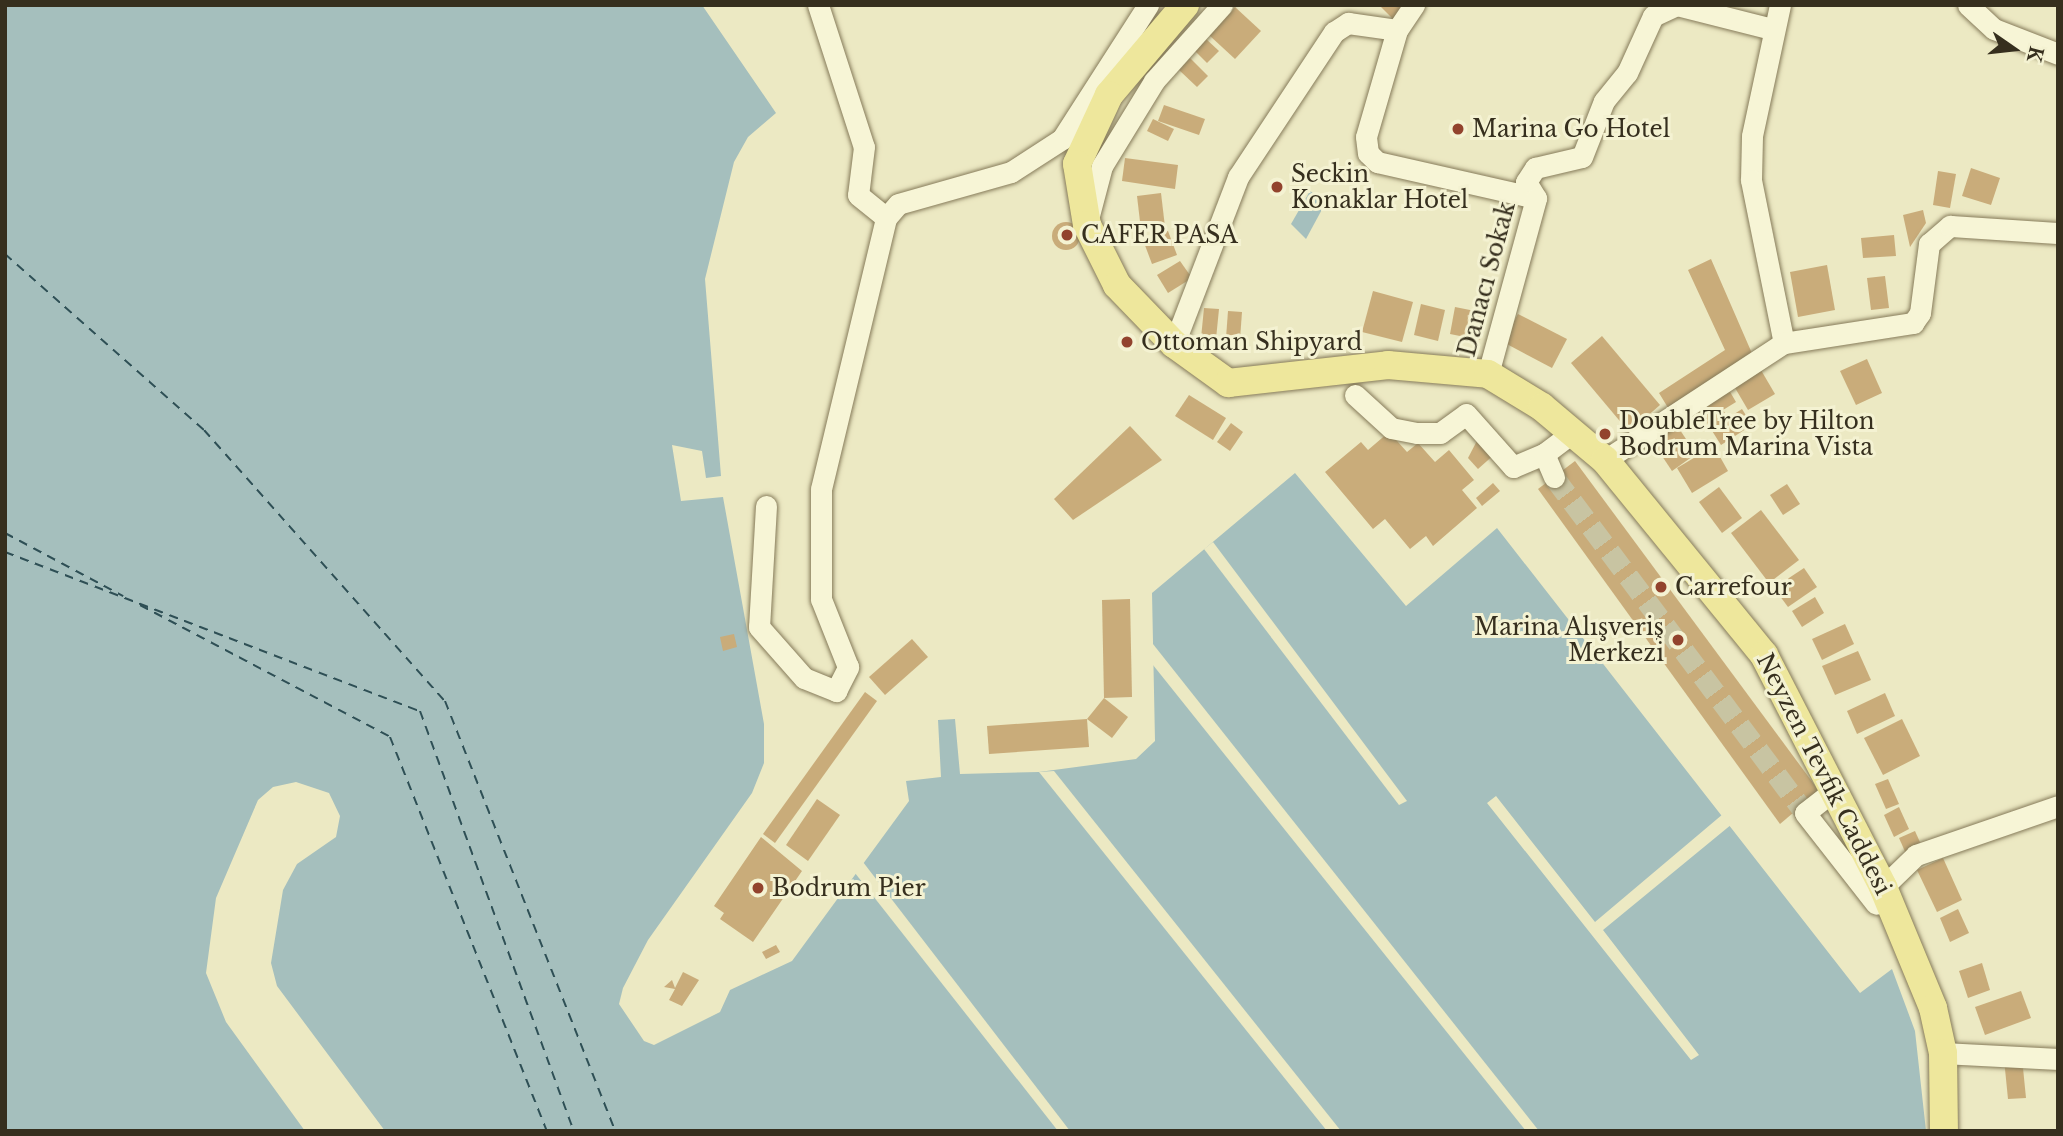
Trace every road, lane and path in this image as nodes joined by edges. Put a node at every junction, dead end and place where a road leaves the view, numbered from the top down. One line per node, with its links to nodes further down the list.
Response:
1 (818, 5): 13 (street)
2 (1148, 5): 13 (street)
3 (1185, 5): 14 (main road, Neyzen Tevfik Caddesi)
4 (1222, 5): 14 (street)
5 (1413, 5): 10 (street)
6 (1677, 5): 9 (street); 12 (street, Danacı Sokak)
7 (1780, 5): 9 (street)
8 (1968, 5): 11 (street)
9 (1772, 29): 16 (street)
10 (1397, 30): 12 (street); 17 (street)
11 (2058, 54)
12 (1536, 198): 18 (street, Danacı Sokak)
13 (886, 218): 24 (street)
14 (1087, 225): 17 (main road, Neyzen Tevfik Caddesi)
15 (2058, 233): 16 (street)
16 (1784, 343): 22 (street)
17 (1174, 344): 18 (main road, Neyzen Tevfik Caddesi)
18 (1488, 374): 22 (main road, Neyzen Tevfik Caddesi)
19 (1355, 395): 21 (street)
20 (1565, 438): 21 (street)
21 (1544, 454): 23 (street)
22 (1605, 460): 27 (main road, Neyzen Tevfik Caddesi)
23 (1555, 477)
24 (766, 506)
25 (1828, 795): 27 (street)
26 (2058, 806): 27 (street)
27 (1880, 896): 28 (main road, Neyzen Tevfik Caddesi)
28 (1942, 1053): 29 (street); 30 (main road, Neyzen Tevfik Caddesi)
29 (2058, 1059)
30 (1944, 1131)

